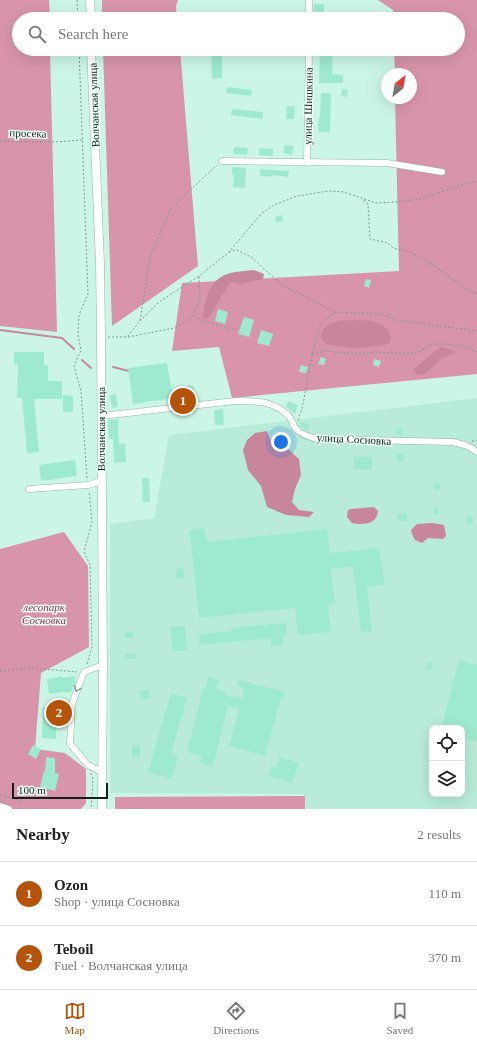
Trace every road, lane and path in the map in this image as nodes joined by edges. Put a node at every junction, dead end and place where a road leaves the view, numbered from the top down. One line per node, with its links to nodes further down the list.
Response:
1 (77, 0): 4 (path)
2 (90, 0): 5 (main road)
3 (309, 0): 6 (street)
4 (78, 12)
5 (90, 12)
6 (309, 12)
7 (79, 56): 10 (path)
8 (91, 56): 25 (main road, Волчанская улица)
9 (309, 56): 13 (street, улица Шишкина)
10 (82, 140): 11 (path, просека); 33 (path)
11 (0, 141)
12 (222, 161): 13 (street); 22 (path)
13 (307, 163): 14 (street)
14 (442, 172)
15 (477, 181): 16 (path)
16 (362, 199): 17 (path); 19 (path)
17 (228, 253): 18 (path); 20 (path)
18 (199, 276): 21 (path); 22 (path)
19 (477, 294)
20 (335, 312): 24 (path); 28 (path)
21 (193, 316): 23 (path); 26 (path)
22 (140, 321): 26 (path)
23 (236, 330)
24 (477, 331)
25 (101, 337): 26 (path); 29 (main road, Волчанская улица)
26 (127, 337)
27 (477, 352): 28 (path)
28 (312, 355): 30 (path)
29 (101, 416): 30 (street, улица Сосновка); 32 (main road, Волчанская улица)
30 (295, 428): 31 (street, улица Сосновка)
31 (477, 452)
32 (102, 481): 33 (street); 35 (main road, Волчанская улица)
33 (88, 485): 34 (street); 37 (path)
34 (29, 489)
35 (103, 664): 37 (street); 39 (main road, Волчанская улица)
36 (0, 672): 37 (path)
37 (84, 672): 38 (street, one-way to 38)
38 (88, 765): 39 (street); 44 (path)
39 (102, 772): 45 (main road, Волчанская улица)
40 (0, 795): 41 (path)
41 (23, 802)
42 (0, 806): 43 (street)
43 (9, 809)
44 (91, 809)
45 (102, 809)

